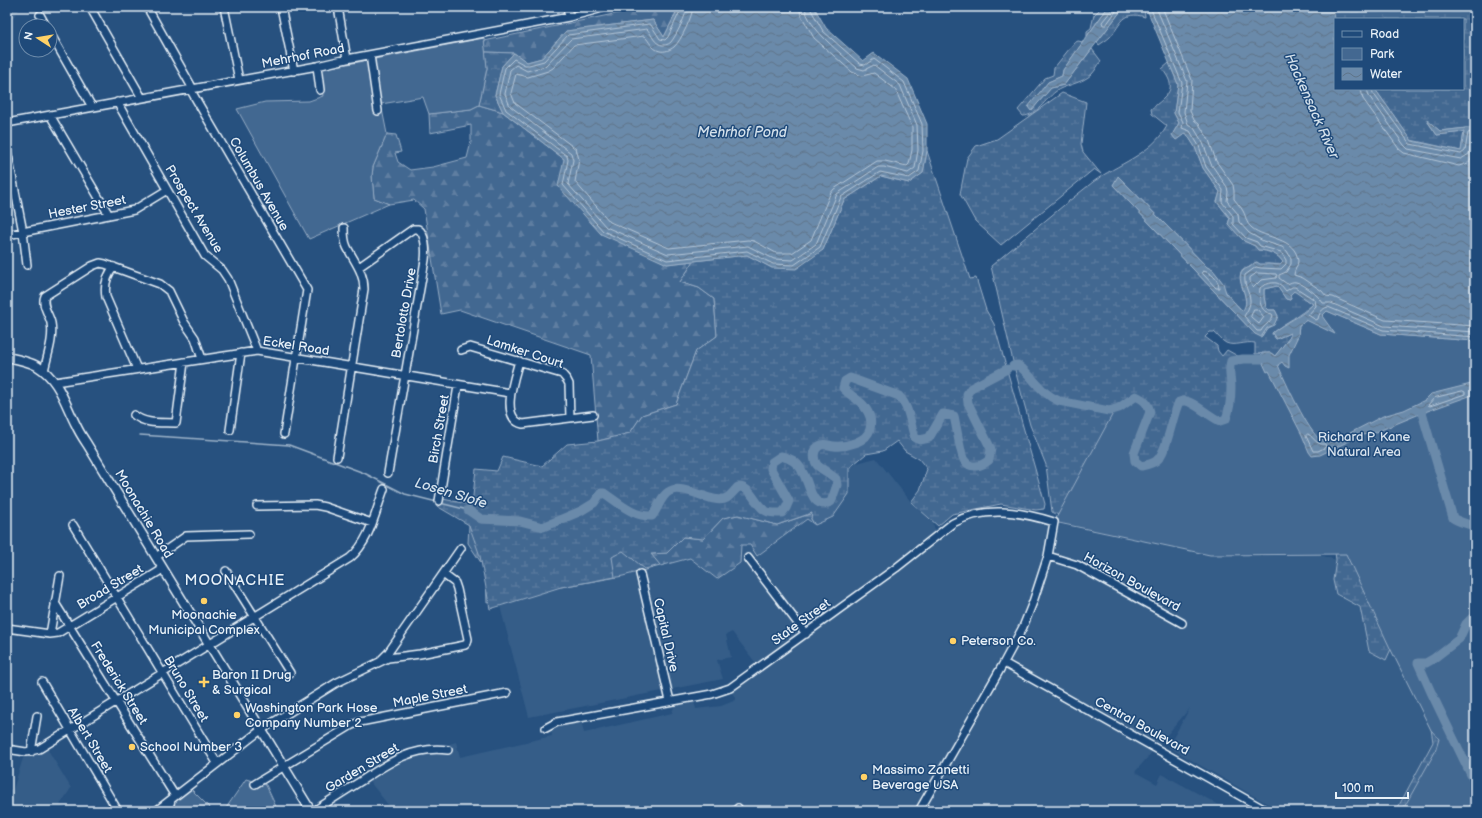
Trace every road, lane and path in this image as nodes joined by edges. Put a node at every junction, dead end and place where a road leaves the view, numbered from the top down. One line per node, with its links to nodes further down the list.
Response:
1 (90, 7): 19 (street)
2 (147, 7): 17 (street, Columbus Avenue)
3 (224, 7): 16 (street)
4 (281, 7): 15 (street)
5 (338, 7): 13 (street)
6 (567, 7): 9 (street)
7 (601, 7): 9 (street, Mehrhof Road)
8 (40, 15): 10 (street)
9 (569, 17): 12 (street, Mehrhof Road)
10 (42, 18)
11 (58, 47): 21 (street)
12 (370, 55): 13 (street, Mehrhof Road); 22 (street)
13 (347, 59): 14 (street, Mehrhof Road)
14 (316, 66): 15 (street, Mehrhof Road); 18 (street)
15 (294, 70): 16 (street, Mehrhof Road)
16 (239, 80): 17 (street, Mehrhof Road)
17 (191, 89): 19 (street, Mehrhof Road); 39 (street, Columbus Avenue)
18 (320, 90)
19 (142, 98): 20 (street, Mehrhof Road)
20 (117, 102): 21 (street, Mehrhof Road); 27 (street, Prospect Avenue)
21 (92, 107): 23 (street, Mehrhof Road)
22 (378, 111)
23 (50, 115): 24 (street, Mehrhof Road); 28 (street)
24 (7, 123)
25 (7, 150): 26 (street)
26 (10, 177): 30 (street)
27 (167, 190): 28 (street, Hester Street); 36 (street, Prospect Avenue)
28 (109, 215): 30 (street, Hester Street)
29 (344, 228): 34 (street)
30 (23, 232): 31 (street, Hester Street); 32 (street)
31 (7, 235)
32 (27, 265)
33 (114, 267): 40 (street); 44 (street); 45 (street)
34 (359, 267): 43 (street); 46 (street, Bertolotto Drive)
35 (462, 350): 41 (street, Lamker Court)
36 (257, 351): 37 (street, Eckel Road); 39 (street, Eckel Road)
37 (241, 353): 40 (street, Eckel Road); 53 (street)
38 (7, 357): 45 (main road, Moonachie Road)
39 (296, 358): 43 (street, Eckel Road); 54 (street)
40 (202, 359): 42 (street, Eckel Road)
41 (519, 361): 49 (street); 52 (street, Lamker Court)
42 (184, 362): 44 (street, Eckel Road); 50 (street)
43 (351, 367): 46 (street, Eckel Road); 55 (street)
44 (137, 369): 47 (street, Eckel Road)
45 (44, 371): 47 (main road, Moonachie Road)
46 (405, 376): 48 (street, Eckel Road); 56 (street, Bertolotto Drive)
47 (55, 382): 65 (main road, Moonachie Road)
48 (458, 386): 49 (street, Eckel Road); 58 (street, Birch Street)
49 (510, 393): 52 (street)
50 (134, 415)
51 (593, 415): 52 (street)
52 (570, 418)
53 (230, 430)
54 (284, 434)
55 (337, 457)
56 (388, 473)
57 (384, 489): 60 (street)
58 (439, 501)
59 (257, 506): 60 (street)
60 (372, 523): 74 (street)
61 (73, 525): 72 (street, Bruno Street)
62 (249, 534): 65 (street)
63 (461, 548): 69 (street)
64 (1048, 556): 75 (street, Horizon Boulevard); 79 (street, State Street); 82 (street)
65 (156, 557): 67 (main road, Moonachie Road)
66 (748, 558): 79 (street)
67 (164, 569): 72 (street, Broad Street); 80 (main road, Moonachie Road)
68 (226, 571): 74 (street)
69 (443, 574): 81 (street); 81 (street)
70 (640, 574): 88 (street, Capital Drive)
71 (60, 576): 73 (street)
72 (117, 598): 76 (street, Broad Street); 83 (street, Bruno Street)
73 (55, 603): 76 (street, Frederick Street); 78 (street)
74 (254, 616): 80 (street); 84 (street)
75 (1182, 623)
76 (70, 626): 78 (street, Broad Street); 87 (street, Frederick Street)
77 (7, 628): 78 (street)
78 (50, 634)
79 (806, 634): 88 (street, State Street)
80 (210, 644): 83 (street); 92 (main road, Moonachie Road)
81 (377, 663): 92 (street)
82 (1004, 663): 104 (street); 105 (street, Central Boulevard)
83 (162, 673): 87 (street); 96 (street, Bruno Street)
84 (290, 673)
85 (42, 682): 91 (street, Albert Street)
86 (507, 693): 97 (street, Maple Street)
87 (116, 701): 91 (street); 99 (street, Frederick Street)
88 (670, 701): 90 (street, State Street)
89 (37, 716): 95 (street)
90 (546, 728)
91 (69, 730): 95 (street); 100 (street, Albert Street)
92 (261, 730): 96 (street); 97 (main road, Moonachie Road)
93 (7, 749): 95 (street)
94 (448, 750): 103 (street, Garden Street)
95 (30, 752)
96 (217, 763): 99 (street)
97 (284, 767): 98 (street, Maple Street); 103 (main road, Moonachie Road)
98 (255, 784)
99 (173, 798): 101 (street); 102 (street)
100 (118, 811)
101 (156, 811)
102 (168, 811)
103 (312, 811)
104 (919, 811)
105 (1267, 811)

